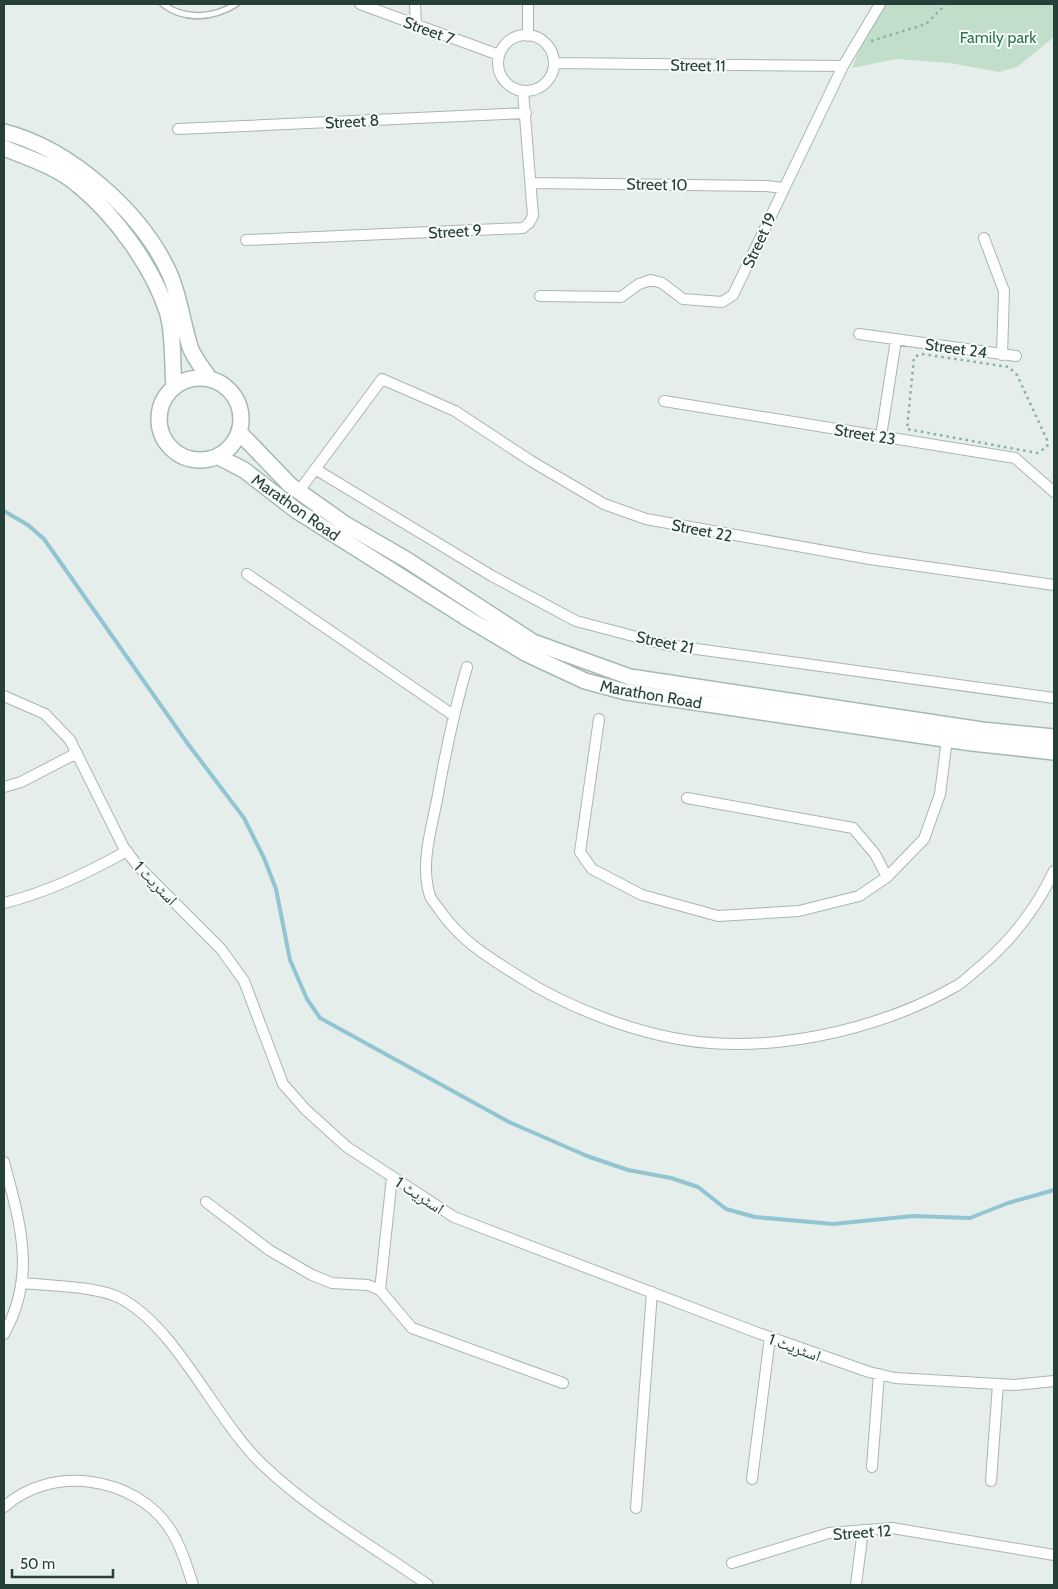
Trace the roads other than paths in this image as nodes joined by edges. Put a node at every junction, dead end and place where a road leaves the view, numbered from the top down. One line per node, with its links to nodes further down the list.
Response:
1 (163, 4): 2 (lane)
2 (236, 4)
3 (360, 4): 7 (street, Street 7)
4 (415, 4): 7 (street)
5 (528, 4): 8 (street)
6 (880, 4): 11 (street, Street 19)
7 (416, 26): 9 (street, Street 7)
8 (528, 36): 9 (street); 10 (street)
9 (499, 55): 12 (street)
10 (554, 63): 11 (street, Street 11); 12 (street)
11 (843, 66): 18 (street, Street 19)
12 (523, 91): 13 (street, Street 9)
13 (526, 114): 14 (street, Street 8); 17 (street, Street 9)
14 (178, 129)
15 (4, 132): 26 (main road)
16 (4, 148): 27 (main road)
17 (531, 183): 18 (street, Street 10); 20 (street, Street 9)
18 (783, 188): 21 (street, Street 19)
19 (984, 238): 24 (street)
20 (246, 240)
21 (540, 296)
22 (859, 334): 23 (street, Street 24)
23 (896, 340): 24 (street, Street 24); 30 (street)
24 (1002, 355): 25 (street, Street 24)
25 (1016, 356)
26 (210, 379): 27 (main road); 29 (main road)
27 (174, 387): 31 (main road)
28 (664, 401): 30 (street, Street 23)
29 (239, 432): 31 (main road); 33 (main road, Marathon Road)
30 (881, 436): 34 (street, Street 23)
31 (219, 457): 43 (main road, Marathon Road)
32 (316, 469): 33 (street); 36 (street, Street 22); 39 (street, Street 21)
33 (299, 491): 42 (main road, Marathon Road)
34 (1054, 492)
35 (247, 574): 40 (street)
36 (1054, 585)
37 (467, 667): 40 (street)
38 (4, 696): 44 (street, اسٹریٹ 1)
39 (1054, 698)
40 (452, 714): 49 (street)
41 (599, 719): 50 (street)
42 (1054, 737)
43 (947, 739): 45 (main road, Marathon Road); 50 (street)
44 (77, 752): 46 (street); 48 (street, اسٹریٹ 1)
45 (1054, 752)
46 (4, 787)
47 (687, 798): 50 (street)
48 (127, 852): 51 (street); 53 (street, اسٹریٹ 1)
49 (1054, 871)
50 (888, 877)
51 (4, 903)
52 (4, 1162): 55 (street)
53 (392, 1177): 56 (street); 57 (street, اسٹریٹ 1)
54 (206, 1202): 56 (street)
55 (23, 1283): 58 (street); 73 (street)
56 (380, 1290): 62 (street)
57 (652, 1292): 59 (street, اسٹریٹ 1); 68 (street)
58 (4, 1334)
59 (770, 1337): 60 (street, اسٹریٹ 1); 65 (street)
60 (879, 1374): 63 (street, اسٹریٹ 1); 64 (street)
61 (1054, 1381): 63 (street, اسٹریٹ 1)
62 (563, 1383)
63 (998, 1384): 66 (street)
64 (872, 1468)
65 (752, 1480)
66 (991, 1481)
67 (4, 1508): 72 (street)
68 (636, 1508)
69 (863, 1530): 70 (street, Street 12); 71 (street, Street 12); 74 (street)
70 (1054, 1555)
71 (732, 1563)
72 (193, 1585)
73 (428, 1585)
74 (856, 1585)

